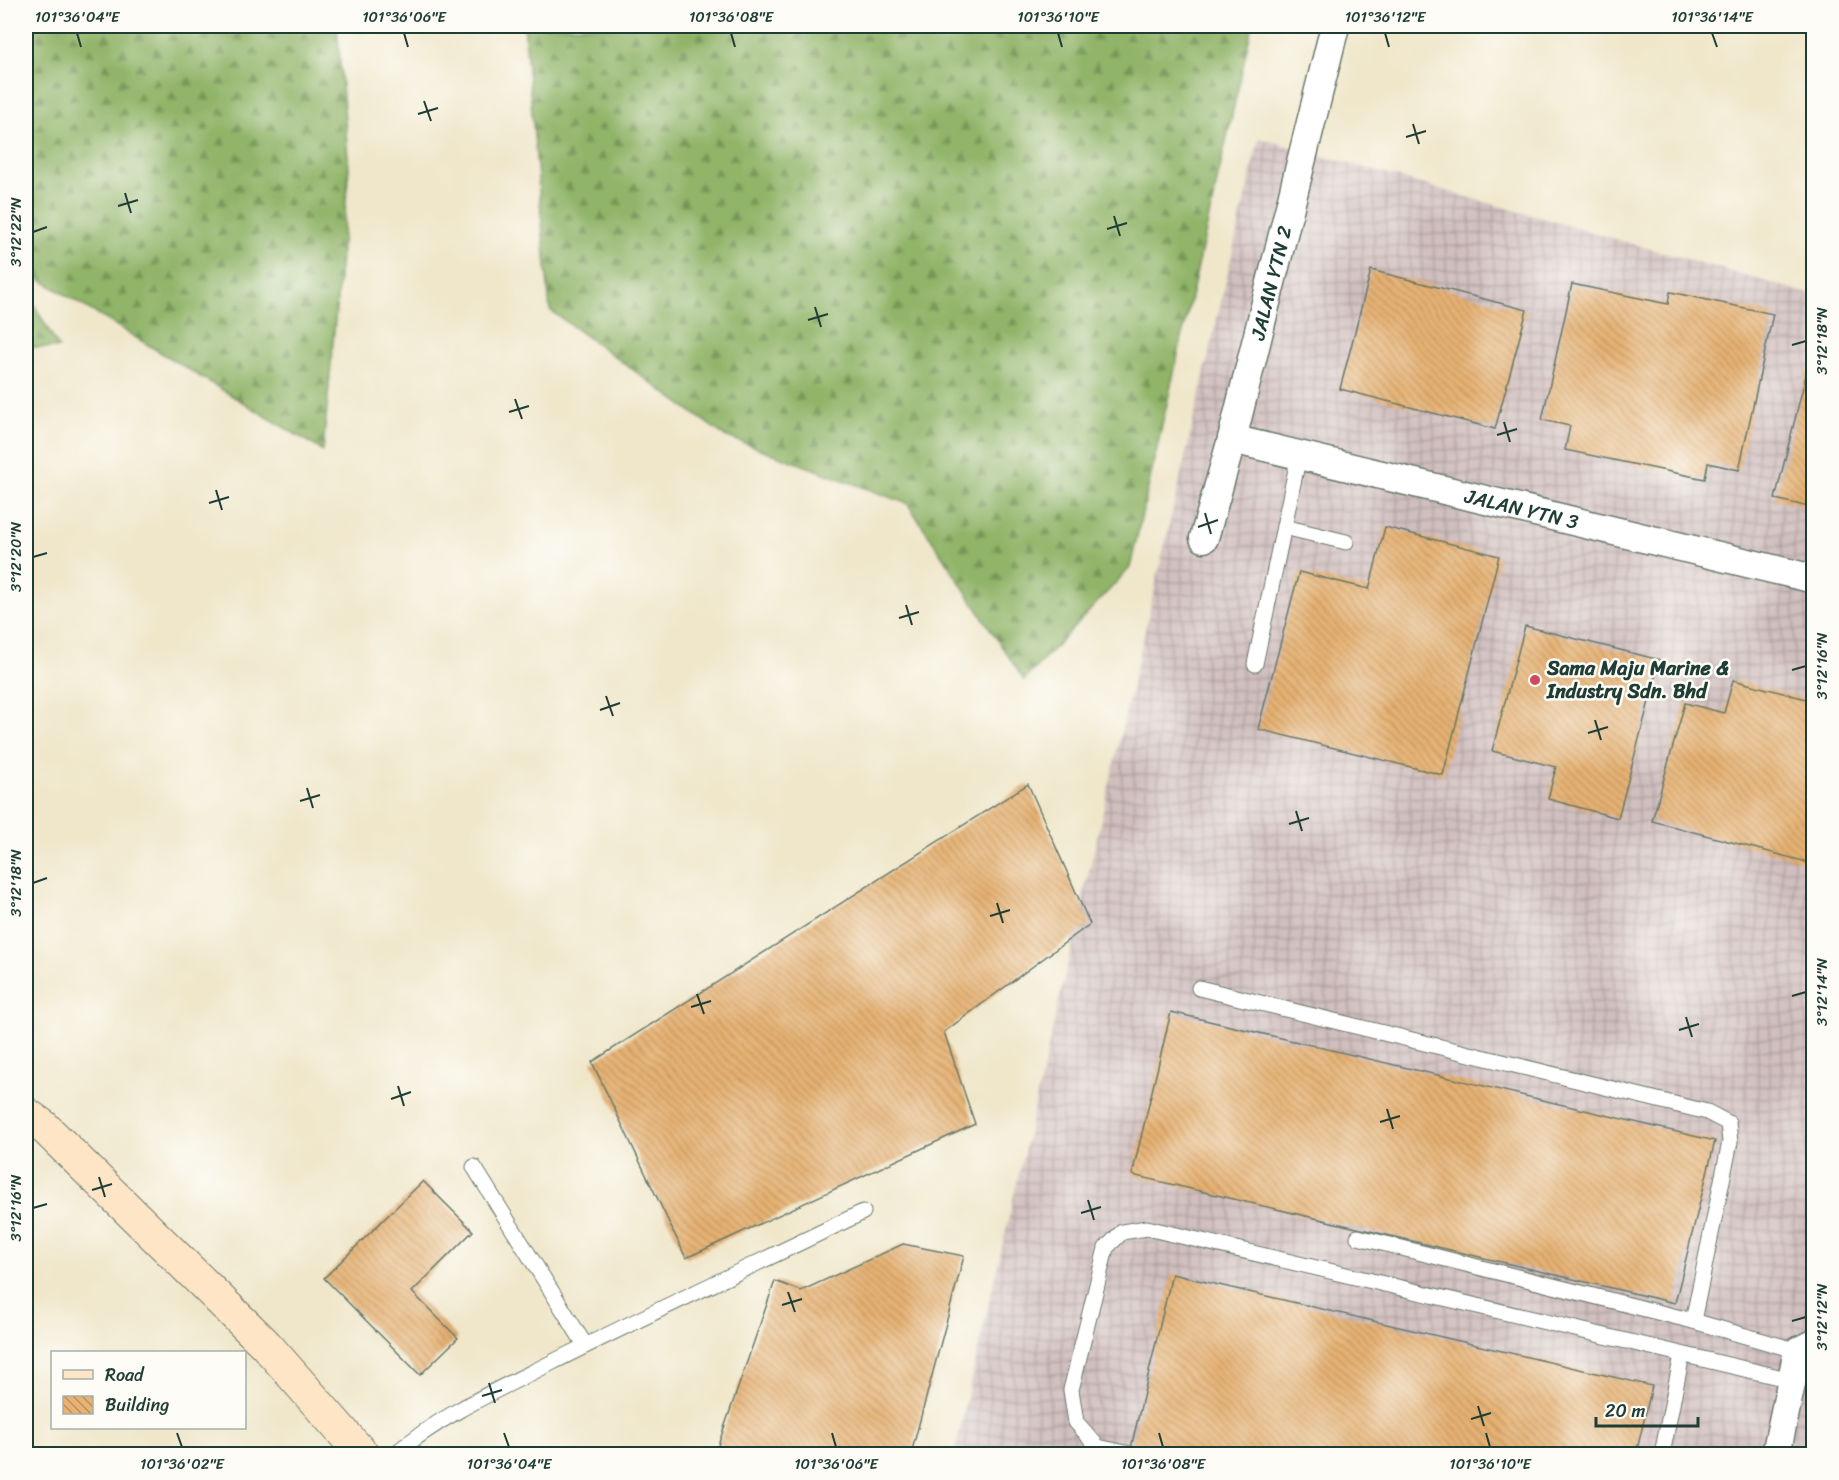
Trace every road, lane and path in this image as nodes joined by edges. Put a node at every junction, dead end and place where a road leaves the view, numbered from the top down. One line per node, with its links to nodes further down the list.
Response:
1 (1335, 26): 2 (street, JALAN YTN 2)
2 (1232, 439): 3 (street, JALAN YTN 3); 5 (street, JALAN YTN 2)
3 (1299, 455): 4 (lane); 7 (street, JALAN YTN 3)
4 (1284, 527): 6 (lane); 8 (lane)
5 (1204, 538)
6 (1346, 542)
7 (1814, 579)
8 (1255, 664)
9 (1199, 988): 14 (lane)
10 (26, 1114): 19 (street)
11 (474, 1167): 15 (lane)
12 (863, 1212): 15 (lane)
13 (1358, 1238): 14 (lane)
14 (1693, 1321): 16 (lane)
15 (585, 1345): 20 (lane)
16 (1806, 1348): 18 (street)
17 (1683, 1355): 18 (lane); 21 (lane); 22 (lane)
18 (1791, 1380): 23 (street)
19 (362, 1455)
20 (395, 1455)
21 (1130, 1455)
22 (1662, 1455)
23 (1776, 1455)

